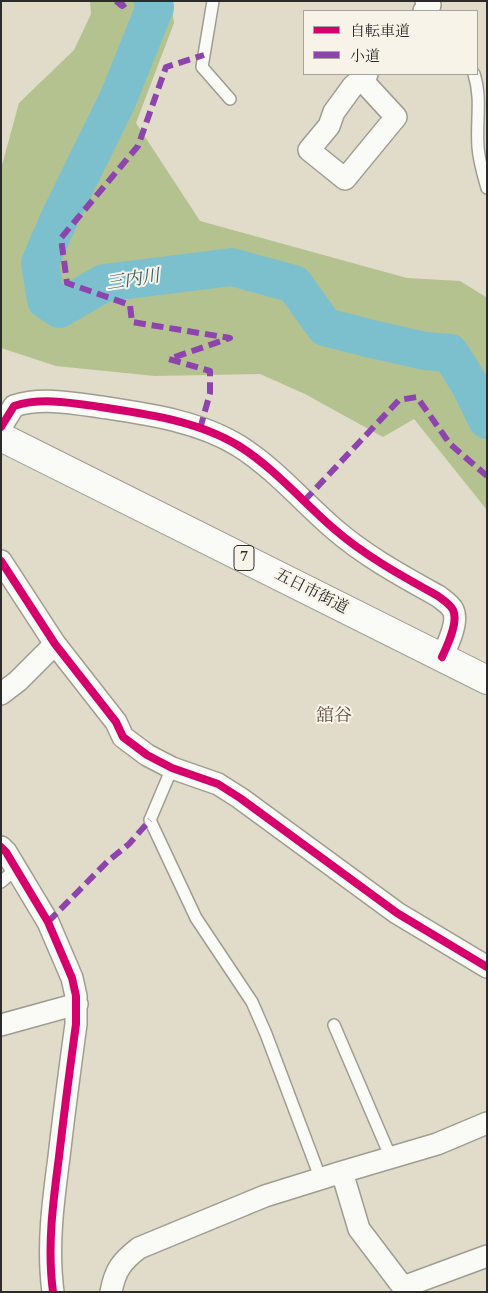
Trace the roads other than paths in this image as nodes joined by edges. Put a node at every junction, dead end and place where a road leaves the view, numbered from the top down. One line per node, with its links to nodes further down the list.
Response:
1 (213, 1): 4 (lane)
2 (474, 75): 5 (lane)
3 (364, 76): 3 (street)
4 (230, 99)
5 (487, 188)
6 (1, 427): 10 (street)
7 (1, 437): 10 (main road, 五日市街道 / 7)
8 (1, 561): 9 (street)
9 (55, 644): 12 (street); 13 (street)
10 (442, 657): 11 (main road, 五日市街道 / 7)
11 (487, 680)
12 (1, 694)
13 (172, 768): 16 (street); 23 (lane)
14 (1, 847): 15 (street)
15 (9, 875): 17 (street)
16 (486, 965)
17 (76, 1004): 19 (street); 26 (street)
18 (334, 1024): 21 (lane)
19 (1, 1025)
20 (487, 1123): 21 (street)
21 (391, 1158): 22 (street)
22 (342, 1172): 23 (street); 25 (street)
23 (320, 1177): 27 (street)
24 (487, 1256): 25 (street)
25 (404, 1289)
26 (53, 1292)
27 (111, 1292)

